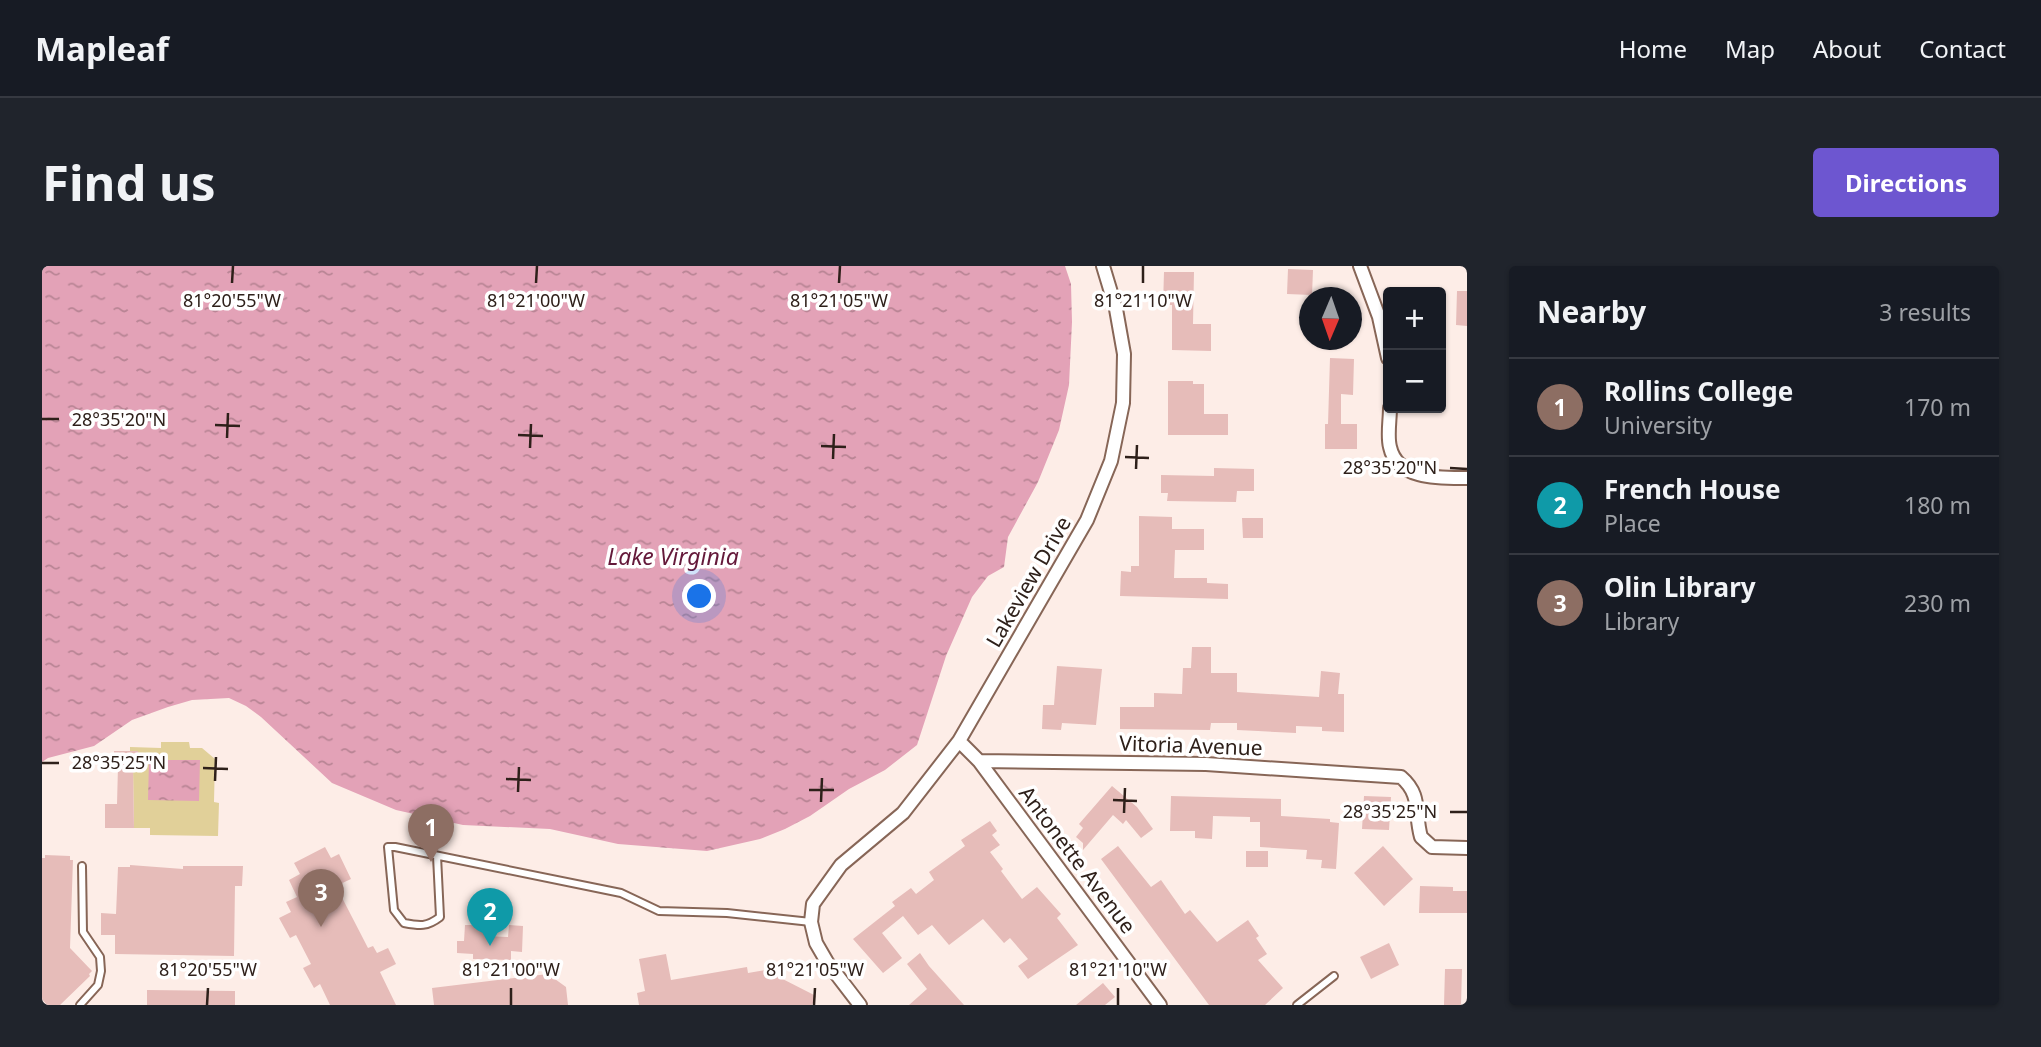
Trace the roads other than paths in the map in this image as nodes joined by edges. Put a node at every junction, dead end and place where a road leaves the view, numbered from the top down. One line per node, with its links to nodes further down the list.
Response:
1 (1103, 266): 6 (street, Lakeview Drive)
2 (1360, 266): 3 (street)
3 (1386, 350)
4 (1390, 413): 5 (street)
5 (1467, 478)
6 (959, 741): 7 (street, Antonette Avenue); 11 (street, Lakeview Drive)
7 (979, 761): 8 (street, Vitoria Avenue); 15 (street, Antonette Avenue)
8 (1467, 848)
9 (438, 856): 9 (lane); 11 (lane)
10 (82, 866): 14 (lane)
11 (811, 922): 13 (street)
12 (1334, 976): 16 (lane)
13 (857, 1004)
14 (80, 1005)
15 (1160, 1005)
16 (1297, 1005)

